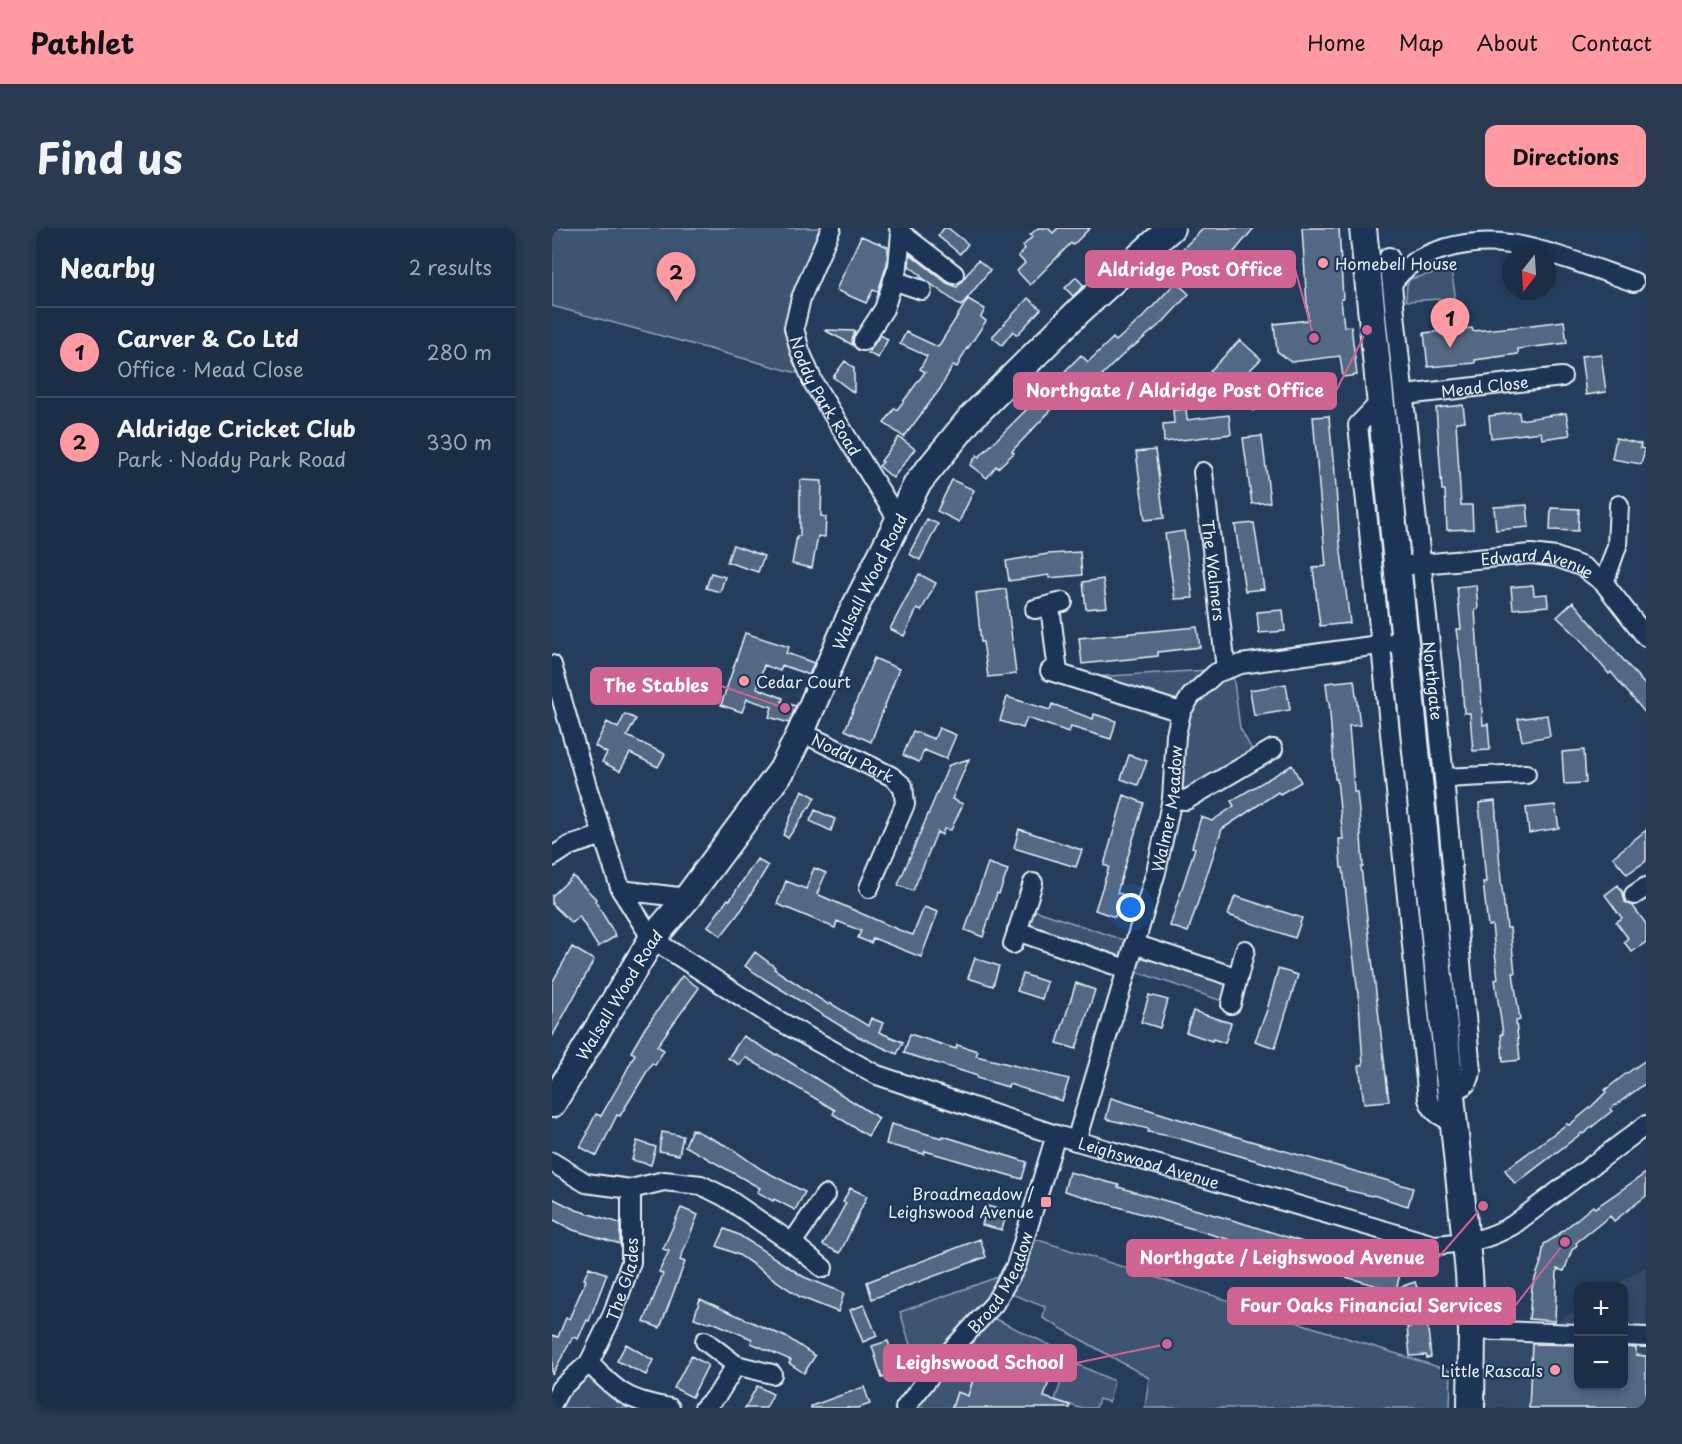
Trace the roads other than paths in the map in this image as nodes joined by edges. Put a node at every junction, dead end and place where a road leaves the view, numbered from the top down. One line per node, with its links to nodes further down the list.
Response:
1 (831, 228): 17 (street, Noddy Park Road)
2 (1171, 228): 17 (main road, Walsall Wood Road)
3 (900, 230): 7 (street); 8 (street)
4 (1364, 236): 5 (street); 14 (main road, Northgate)
5 (1389, 257): 6 (street); 10 (street, Northgate)
6 (1415, 262): 9 (street); 10 (street)
7 (954, 274)
8 (893, 280): 11 (street); 12 (street)
9 (1634, 282)
10 (1392, 284): 14 (street, Northgate)
11 (922, 290)
12 (863, 341)
13 (1562, 377): 14 (street, Mead Close)
14 (1393, 397): 18 (main road, Northgate); 22 (street, Northgate)
15 (1203, 472): 24 (street, The Walmers)
16 (1619, 504): 19 (street)
17 (897, 520): 26 (main road, Walsall Wood Road)
18 (1409, 565): 19 (street, Edward Avenue); 22 (main road, Northgate); 29 (street, Northgate)
19 (1605, 583): 21 (street, Edward Avenue)
20 (1050, 606): 25 (street)
21 (1646, 638)
22 (1394, 643): 24 (street, Walmer Meadow); 43 (main road, Northgate); 45 (street, Northgate)
23 (552, 665): 31 (street)
24 (1226, 669): 25 (street, Walmer Meadow)
25 (1181, 712): 30 (street, Walmer Meadow)
26 (801, 732): 34 (street, Noddy Park); 36 (main road, Walsall Wood Road)
27 (1273, 749): 30 (street)
28 (1527, 774): 29 (street)
29 (1444, 778): 43 (street, Northgate)
30 (1172, 799): 38 (street, Walmer Meadow)
31 (603, 835): 32 (street); 35 (street)
32 (552, 857)
33 (1033, 883): 40 (street)
34 (869, 888)
35 (621, 890): 36 (street); 37 (street)
36 (687, 898): 37 (main road, Walsall Wood Road)
37 (652, 939): 44 (main road, Walsall Wood Road); 47 (street, Leighswood Avenue)
38 (1134, 944): 40 (street, Walmer Meadow); 41 (street)
39 (1245, 950): 41 (street)
40 (1126, 969): 48 (street, Walmer Meadow)
41 (1238, 978): 42 (street)
42 (1231, 1004)
43 (1450, 1091): 45 (main road, Northgate)
44 (552, 1104)
45 (1453, 1122): 52 (main road, Northgate)
46 (1646, 1125): 52 (street, Leighswood Avenue)
47 (1056, 1135): 48 (street, Leighswood Avenue); 66 (street, Broad Meadow)
48 (1076, 1141): 52 (street, Leighswood Avenue)
49 (552, 1162): 50 (street)
50 (631, 1189): 53 (street); 60 (street, The Glades)
51 (825, 1195): 53 (street)
52 (1465, 1242): 55 (main road, Northgate)
53 (792, 1243): 54 (street)
54 (823, 1268)
55 (1472, 1330): 56 (street); 67 (main road, Northgate)
56 (1574, 1334)
57 (1628, 1336): 58 (street)
58 (1646, 1337)
59 (705, 1341): 61 (street)
60 (589, 1363): 63 (street, The Glades); 64 (street)
61 (736, 1365): 62 (street); 65 (street)
62 (772, 1374)
63 (552, 1404)
64 (670, 1408)
65 (705, 1408)
66 (904, 1408)
67 (1471, 1408)

